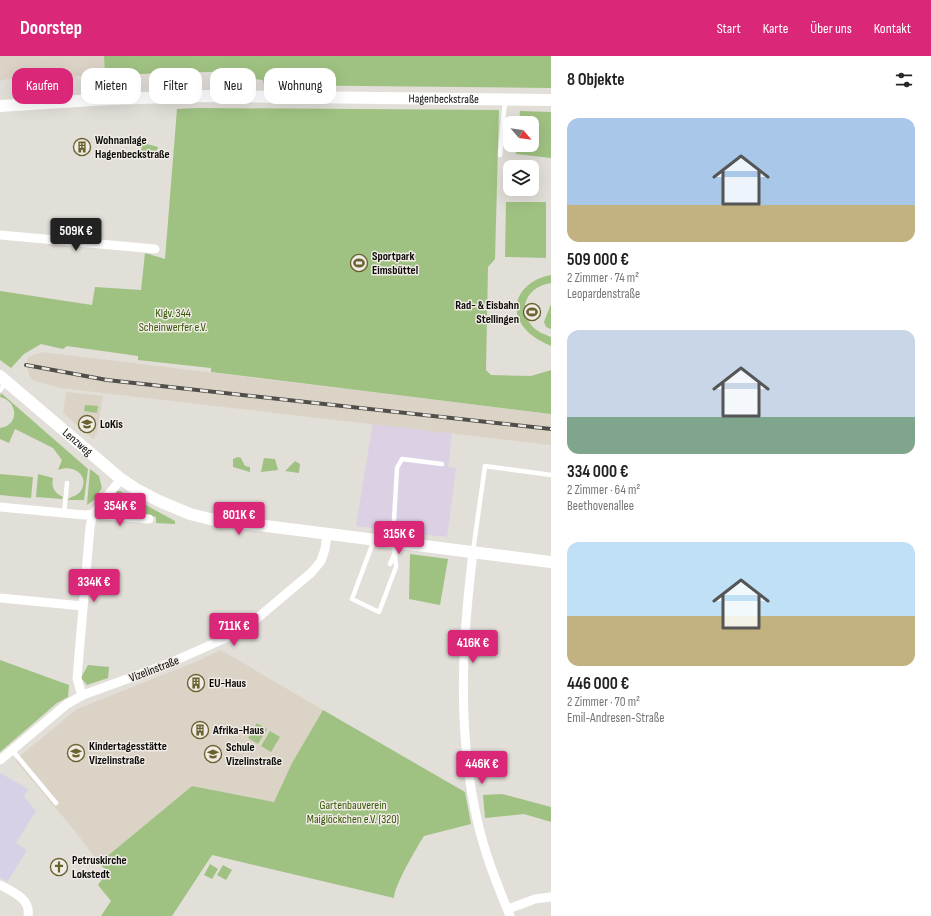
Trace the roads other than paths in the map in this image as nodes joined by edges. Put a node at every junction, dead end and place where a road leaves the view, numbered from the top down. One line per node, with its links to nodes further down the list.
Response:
1 (505, 99): 2 (street, Hagenbeckstraße); 3 (street, Hagenbeckstraße); 4 (lane)
2 (551, 100)
3 (0, 106)
4 (500, 155)
5 (0, 235): 6 (street)
6 (154, 248)
7 (2, 382): 10 (street, Lenzweg)
8 (442, 464): 18 (lane)
9 (551, 475): 19 (lane)
10 (121, 479): 14 (street); 17 (street, Lenzweg)
11 (67, 483): 13 (lane)
12 (0, 507): 13 (street)
13 (64, 513): 14 (street)
14 (93, 514): 15 (street); 23 (street)
15 (149, 519)
16 (384, 523): 18 (lane)
17 (327, 535): 18 (street, Lenzweg); 24 (street, Vizelinstraße)
18 (387, 544): 18 (lane); 19 (street, Lenzweg); 21 (lane)
19 (473, 553): 20 (street, Lenzweg); 31 (street)
20 (551, 562)
21 (390, 564)
22 (0, 598): 23 (street)
23 (83, 606): 24 (street)
24 (83, 695): 25 (street, Vizelinstraße)
25 (12, 750): 26 (street, Vizelinstraße); 27 (lane)
26 (0, 760)
27 (56, 803)
28 (0, 885): 30 (street)
29 (551, 897): 31 (street)
30 (31, 911)
31 (509, 913)

